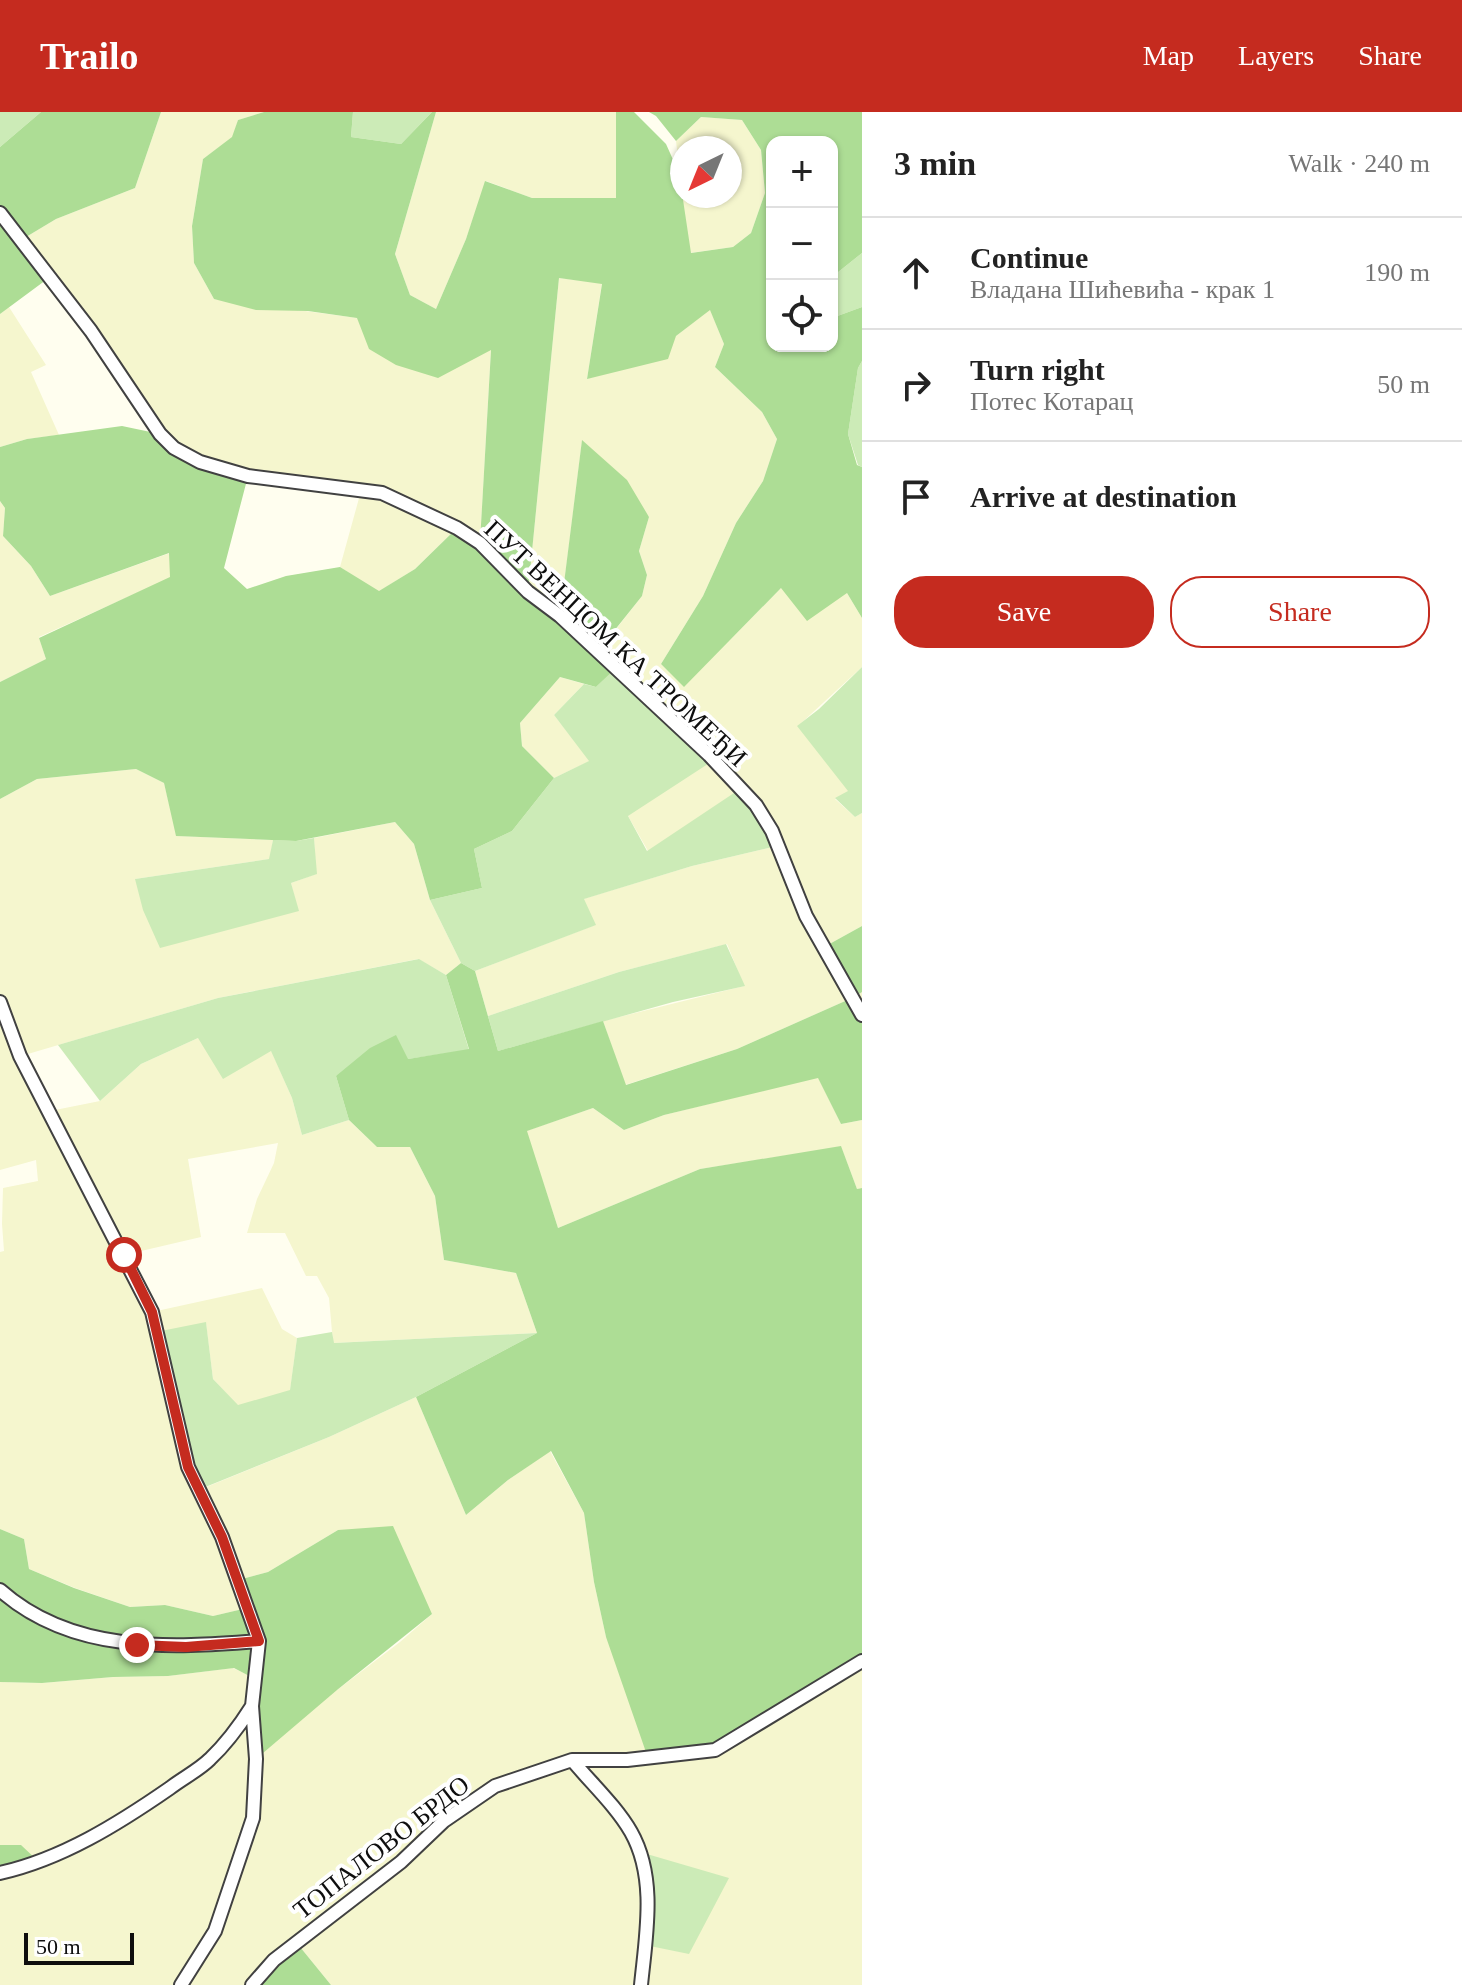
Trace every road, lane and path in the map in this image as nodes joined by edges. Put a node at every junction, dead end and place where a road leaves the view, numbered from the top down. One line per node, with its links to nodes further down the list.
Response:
1 (0, 213): 3 (street, ПУТ ВЕНЦОМ КА ТРОМЕЂИ)
2 (0, 1002): 5 (street)
3 (862, 1015)
4 (0, 1590): 5 (street)
5 (259, 1641): 7 (street)
6 (862, 1661): 8 (street, ТОПАЛОВО БРДО)
7 (252, 1706): 9 (street); 10 (street)
8 (572, 1760): 11 (street, ТОПАЛОВО БРДО); 12 (street)
9 (0, 1873)
10 (181, 1985)
11 (252, 1985)
12 (641, 1985)

